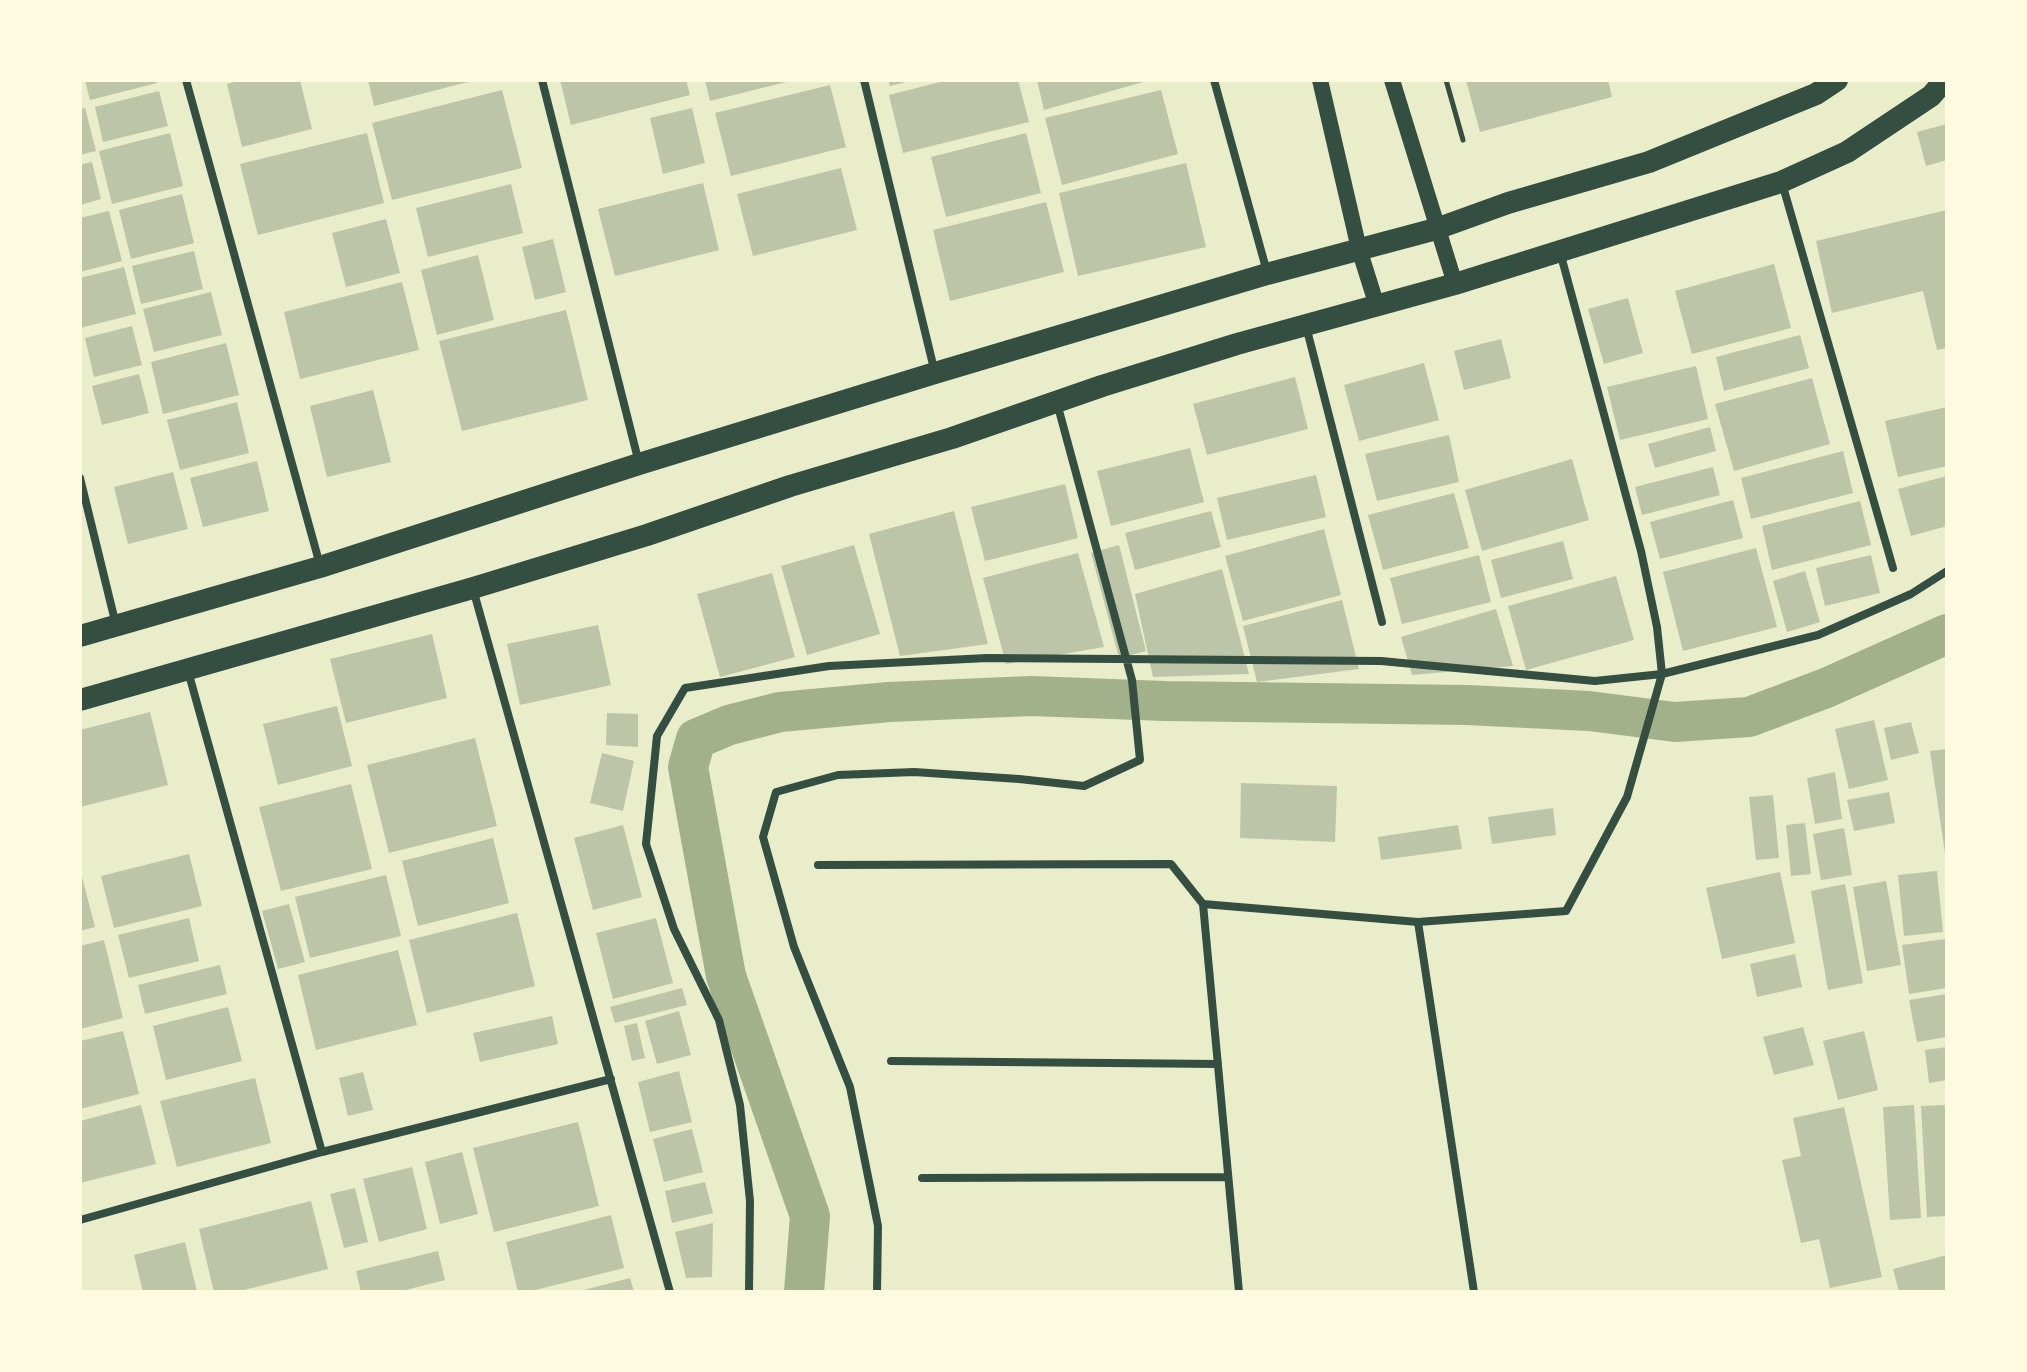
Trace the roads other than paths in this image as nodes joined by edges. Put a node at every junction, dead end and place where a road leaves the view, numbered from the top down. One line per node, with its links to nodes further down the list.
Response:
1 (186, 80): 21 (street)
2 (542, 80): 19 (street)
3 (864, 80): 17 (street)
4 (1214, 80): 13 (street)
5 (1320, 80): 11 (main road)
6 (1392, 80): 10 (main road)
7 (1837, 80): 10 (highway)
8 (1945, 80): 9 (highway)
9 (1781, 182): 12 (highway); 22 (street)
10 (1436, 229): 11 (highway); 14 (main road)
11 (1359, 249): 13 (highway); 15 (main road)
12 (1560, 252): 14 (highway); 29 (street)
13 (1267, 274): 17 (highway)
14 (1455, 284): 15 (highway)
15 (1377, 306): 16 (highway)
16 (1306, 325): 18 (highway); 25 (street)
17 (935, 373): 19 (highway)
18 (1057, 401): 24 (highway); 43 (street)
19 (639, 464): 21 (highway)
20 (80, 478): 26 (street)
21 (320, 567): 26 (highway)
22 (1893, 568)
23 (1947, 571): 29 (street)
24 (473, 588): 28 (highway); 36 (street)
25 (1382, 622)
26 (116, 625): 27 (highway)
27 (80, 636)
28 (187, 668): 30 (highway); 37 (street)
29 (1662, 674): 33 (street); 42 (street)
30 (80, 700)
31 (818, 865): 32 (street)
32 (1203, 904): 33 (street); 35 (street)
33 (1418, 922): 45 (street)
34 (891, 1061): 35 (street)
35 (1218, 1064): 38 (street)
36 (611, 1079): 37 (street); 41 (street)
37 (322, 1152): 40 (street)
38 (1228, 1177): 39 (street); 44 (street)
39 (922, 1178)
40 (80, 1220)
41 (670, 1292)
42 (749, 1292)
43 (877, 1292)
44 (1239, 1292)
45 (1474, 1292)

